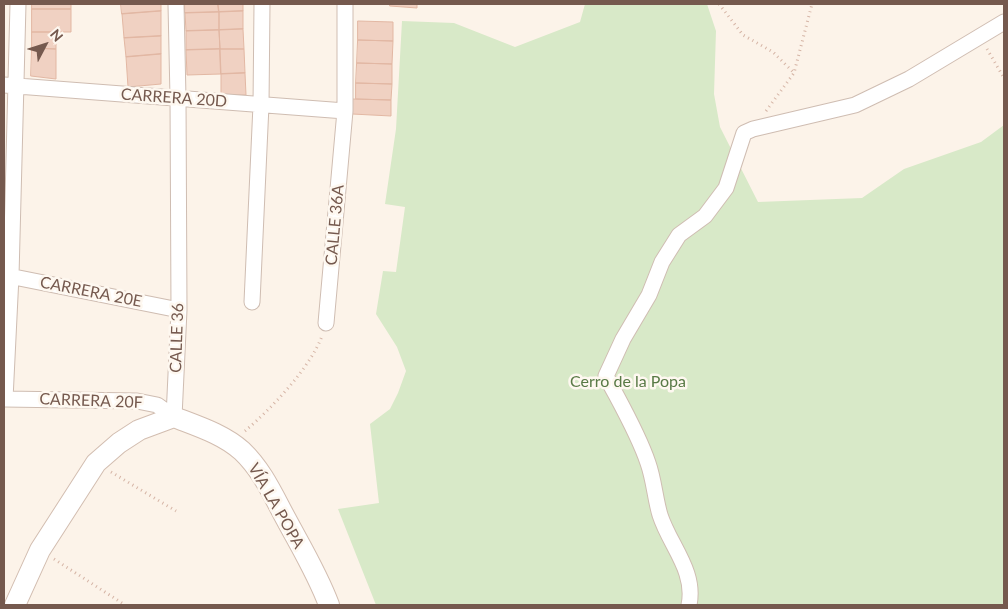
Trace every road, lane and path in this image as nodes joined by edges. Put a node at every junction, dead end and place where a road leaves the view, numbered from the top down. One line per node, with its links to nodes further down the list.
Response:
1 (18, 4): 11 (street)
2 (176, 4): 12 (street, CALLE 36)
3 (262, 4): 13 (street)
4 (345, 4): 14 (street, CALLE 36A)
5 (718, 4): 9 (path)
6 (812, 4): 9 (path)
7 (1004, 22): 8 (street)
8 (980, 37): 10 (path); 15 (street)
9 (794, 73): 15 (path)
10 (1004, 78)
11 (10, 85): 12 (street, CARRERA 20D); 16 (street)
12 (178, 98): 13 (street, CARRERA 20D); 18 (street, CALLE 36)
13 (261, 105): 14 (street, CARRERA 20D); 17 (street)
14 (345, 111): 19 (street, CALLE 36A)
15 (752, 129): 29 (street)
16 (7, 276): 18 (street, CARRERA 20E); 20 (street)
17 (252, 302)
18 (179, 310): 21 (street, CALLE 36)
19 (326, 323): 22 (path)
20 (5, 399): 21 (street, CARRERA 20F)
21 (174, 416): 23 (street); 28 (street, VÍA LA POPA)
22 (256, 422)
23 (96, 463): 24 (path); 25 (street)
24 (176, 511)
25 (40, 550): 26 (street); 27 (path)
26 (14, 605)
27 (125, 605)
28 (329, 605)
29 (689, 605)

